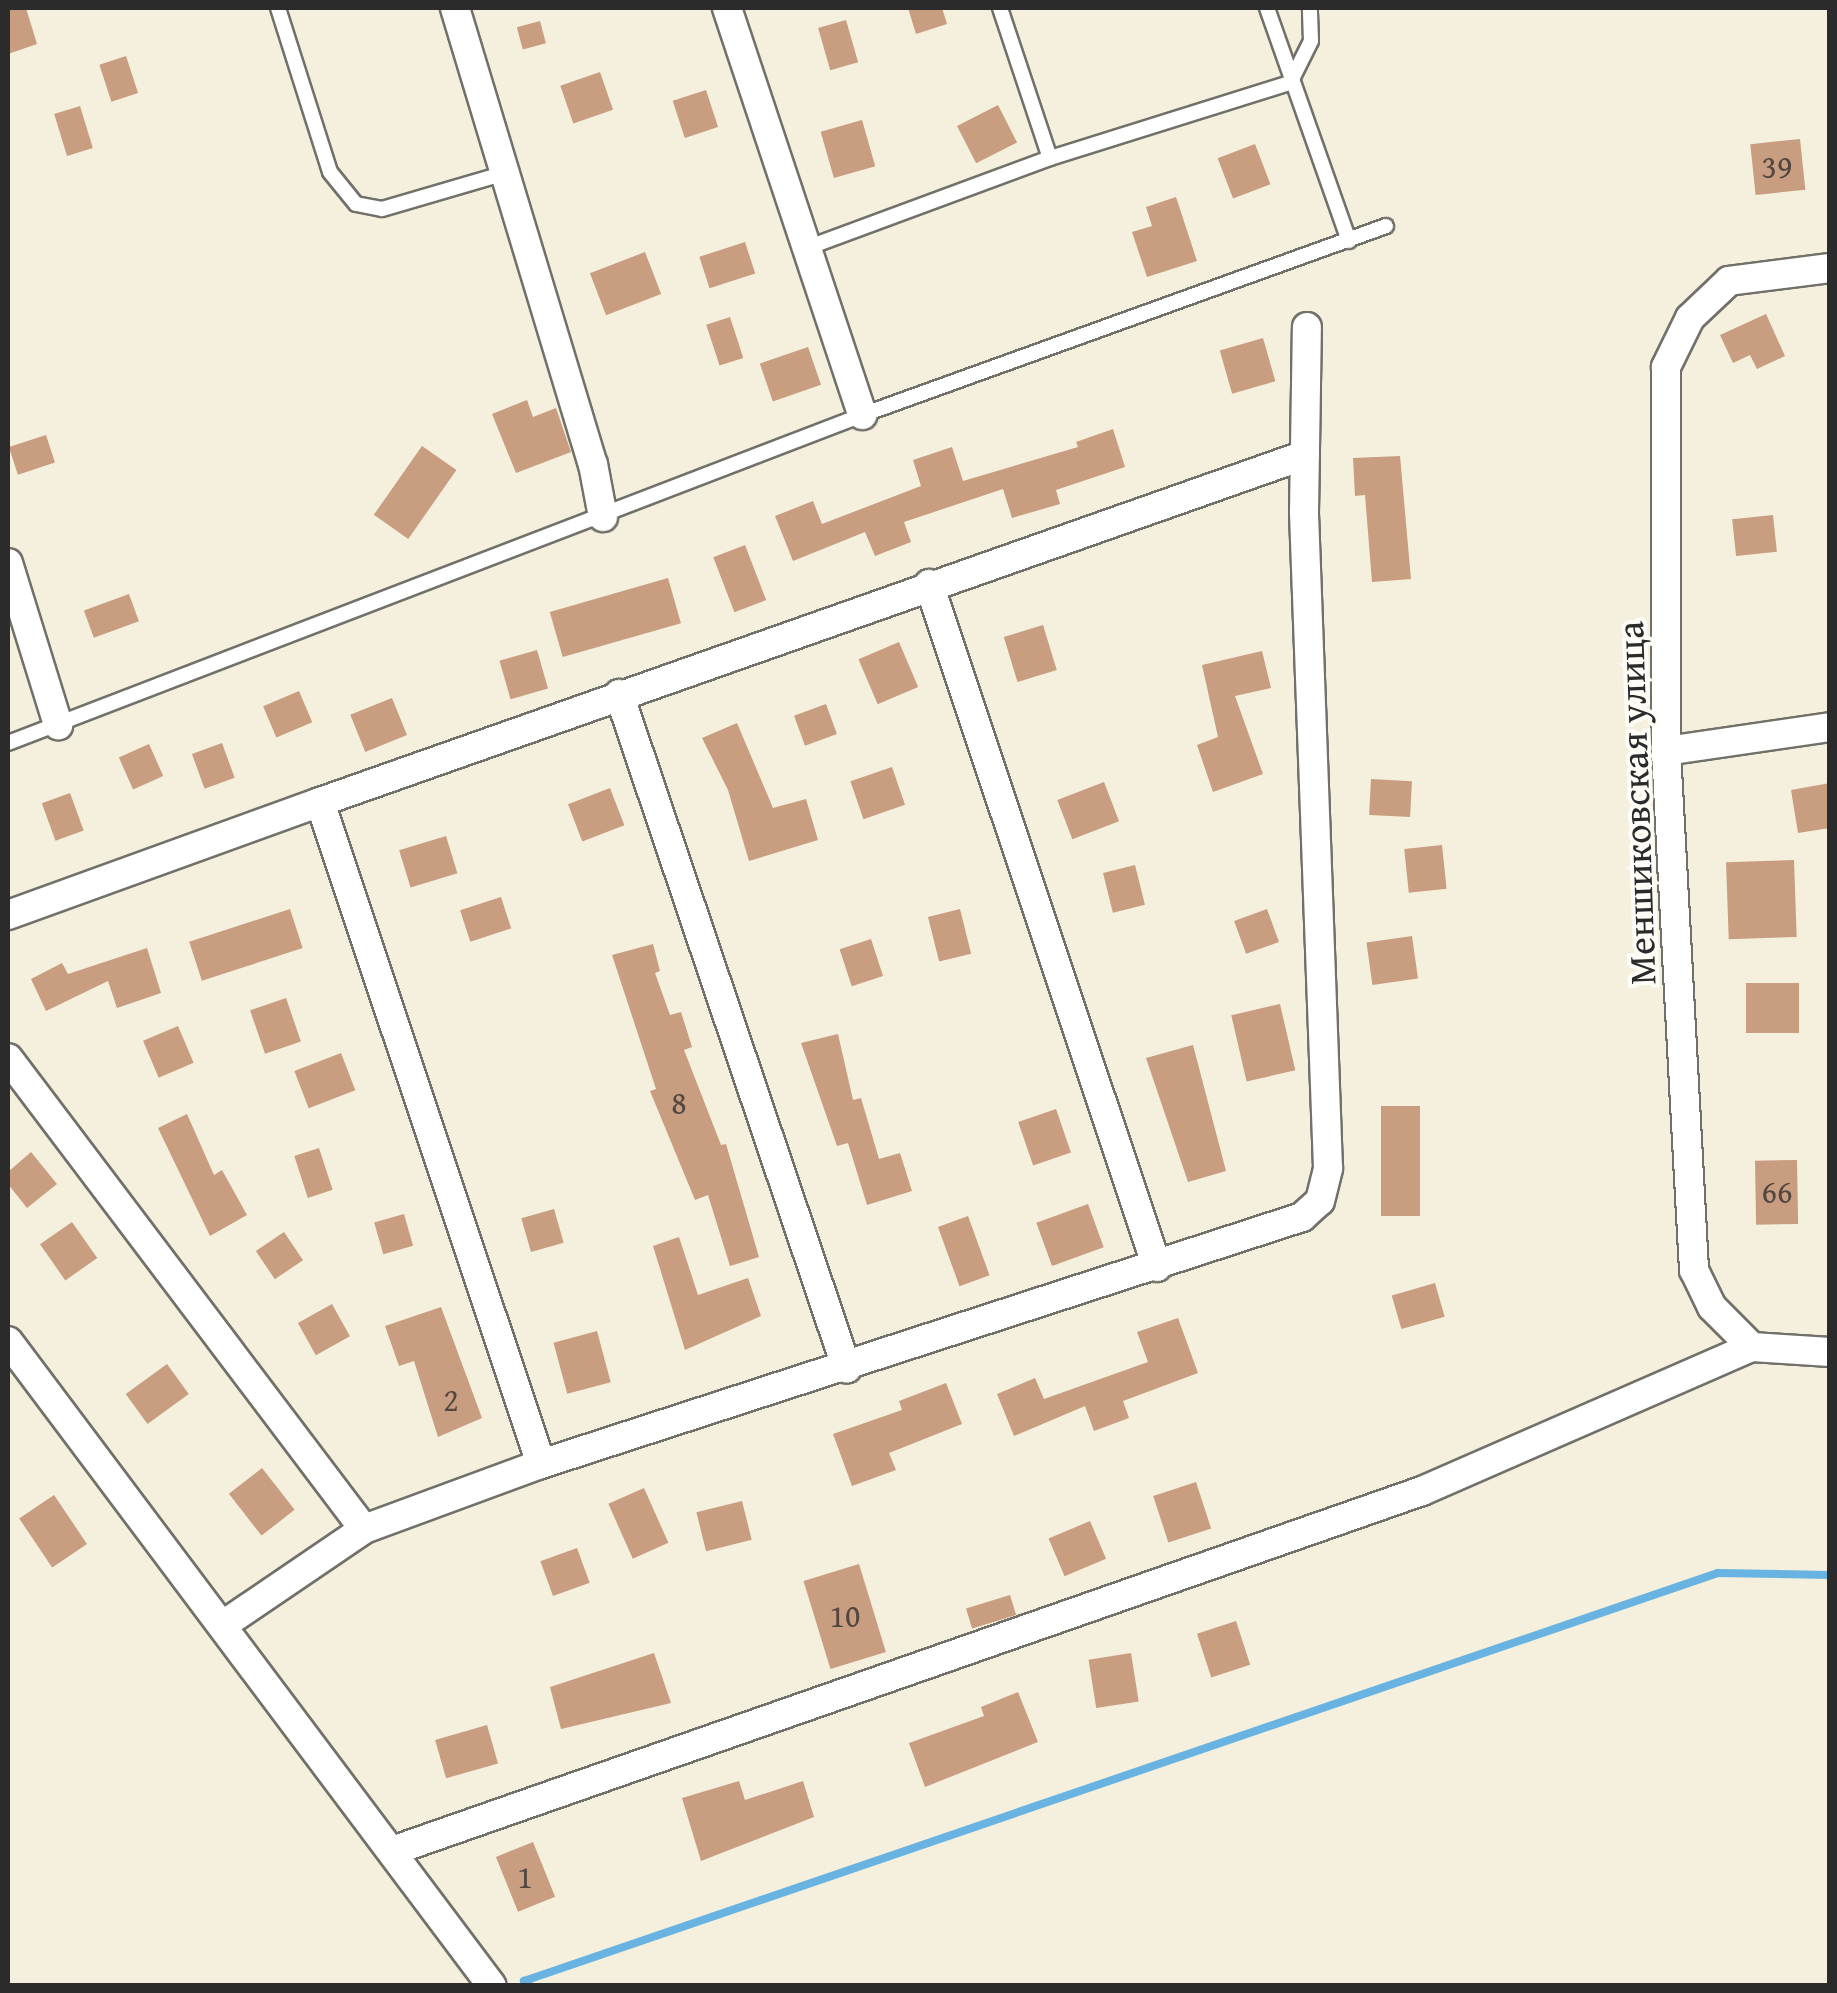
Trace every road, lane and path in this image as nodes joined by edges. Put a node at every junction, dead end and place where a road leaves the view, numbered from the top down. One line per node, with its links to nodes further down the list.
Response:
1 (278, 8): 9 (lane)
2 (455, 8): 9 (street)
3 (727, 8): 12 (street)
4 (1000, 8): 8 (lane)
5 (1266, 8): 7 (lane)
6 (1310, 8): 7 (lane)
7 (1290, 82): 8 (lane); 11 (lane)
8 (1050, 158): 12 (lane)
9 (502, 174): 17 (street)
10 (1386, 226): 11 (lane)
11 (1349, 241): 15 (lane)
12 (804, 253): 15 (street)
13 (1830, 268): 24 (street, Меншиковская улица)
14 (1307, 327): 16 (street)
15 (862, 415): 17 (lane)
16 (1305, 455): 19 (street); 28 (street)
17 (603, 517): 21 (lane)
18 (8, 563): 21 (street)
19 (929, 584): 20 (street); 28 (street)
20 (619, 694): 25 (street); 32 (street)
21 (58, 725): 23 (lane)
22 (1830, 727): 24 (street)
23 (8, 743)
24 (1666, 751): 30 (street, Меншиковская улица)
25 (320, 802): 26 (street); 33 (street)
26 (8, 915)
27 (8, 1058): 34 (street)
28 (1157, 1267): 32 (street)
29 (8, 1340): 35 (street)
30 (1752, 1348): 31 (street); 36 (street)
31 (1830, 1352)
32 (847, 1369): 33 (street)
33 (541, 1464): 34 (street)
34 (364, 1529): 35 (street)
35 (223, 1624): 36 (street)
36 (395, 1850): 37 (street)
37 (492, 1986)

